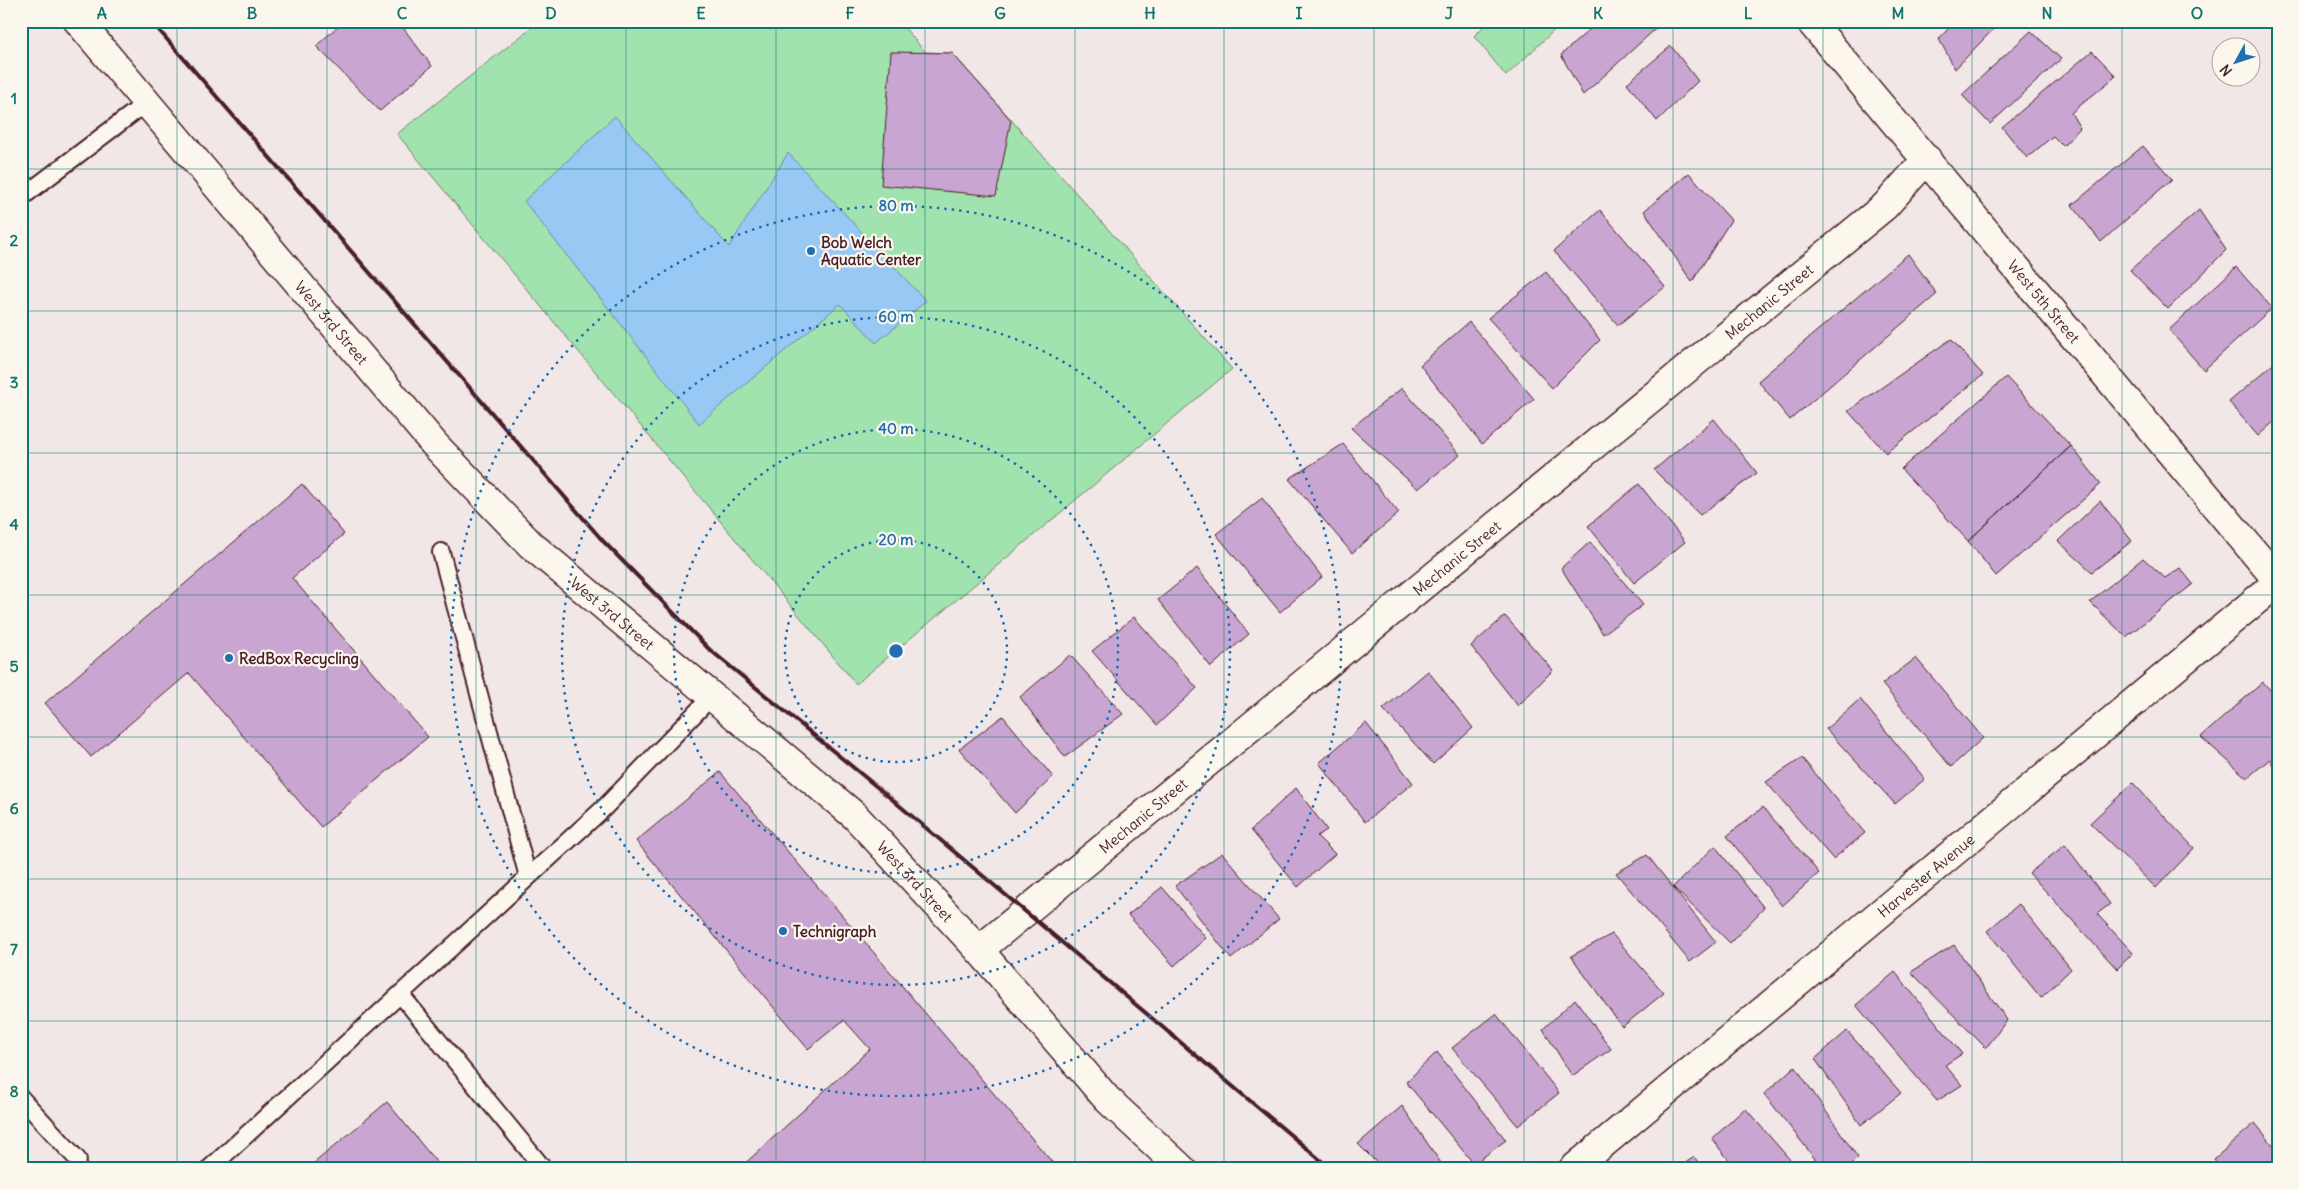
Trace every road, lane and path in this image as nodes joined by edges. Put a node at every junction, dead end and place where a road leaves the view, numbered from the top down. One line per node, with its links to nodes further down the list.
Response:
1 (78, 21): 3 (street, West 3rd Street)
2 (1810, 21): 4 (street, West 5th Street)
3 (146, 103): 5 (lane); 8 (street, West 3rd Street)
4 (1927, 159): 7 (street, West 5th Street); 10 (street, Mechanic Street)
5 (21, 198)
6 (441, 552): 9 (lane)
7 (2278, 581): 17 (street, Harvester Avenue)
8 (712, 696): 9 (lane); 10 (street, West 3rd Street)
9 (528, 877): 11 (lane)
10 (979, 950): 16 (street, West 3rd Street)
11 (401, 995): 14 (lane); 15 (lane)
12 (21, 1098): 13 (lane)
13 (78, 1160)
14 (209, 1169)
15 (544, 1169)
16 (1182, 1169)
17 (1573, 1169)

